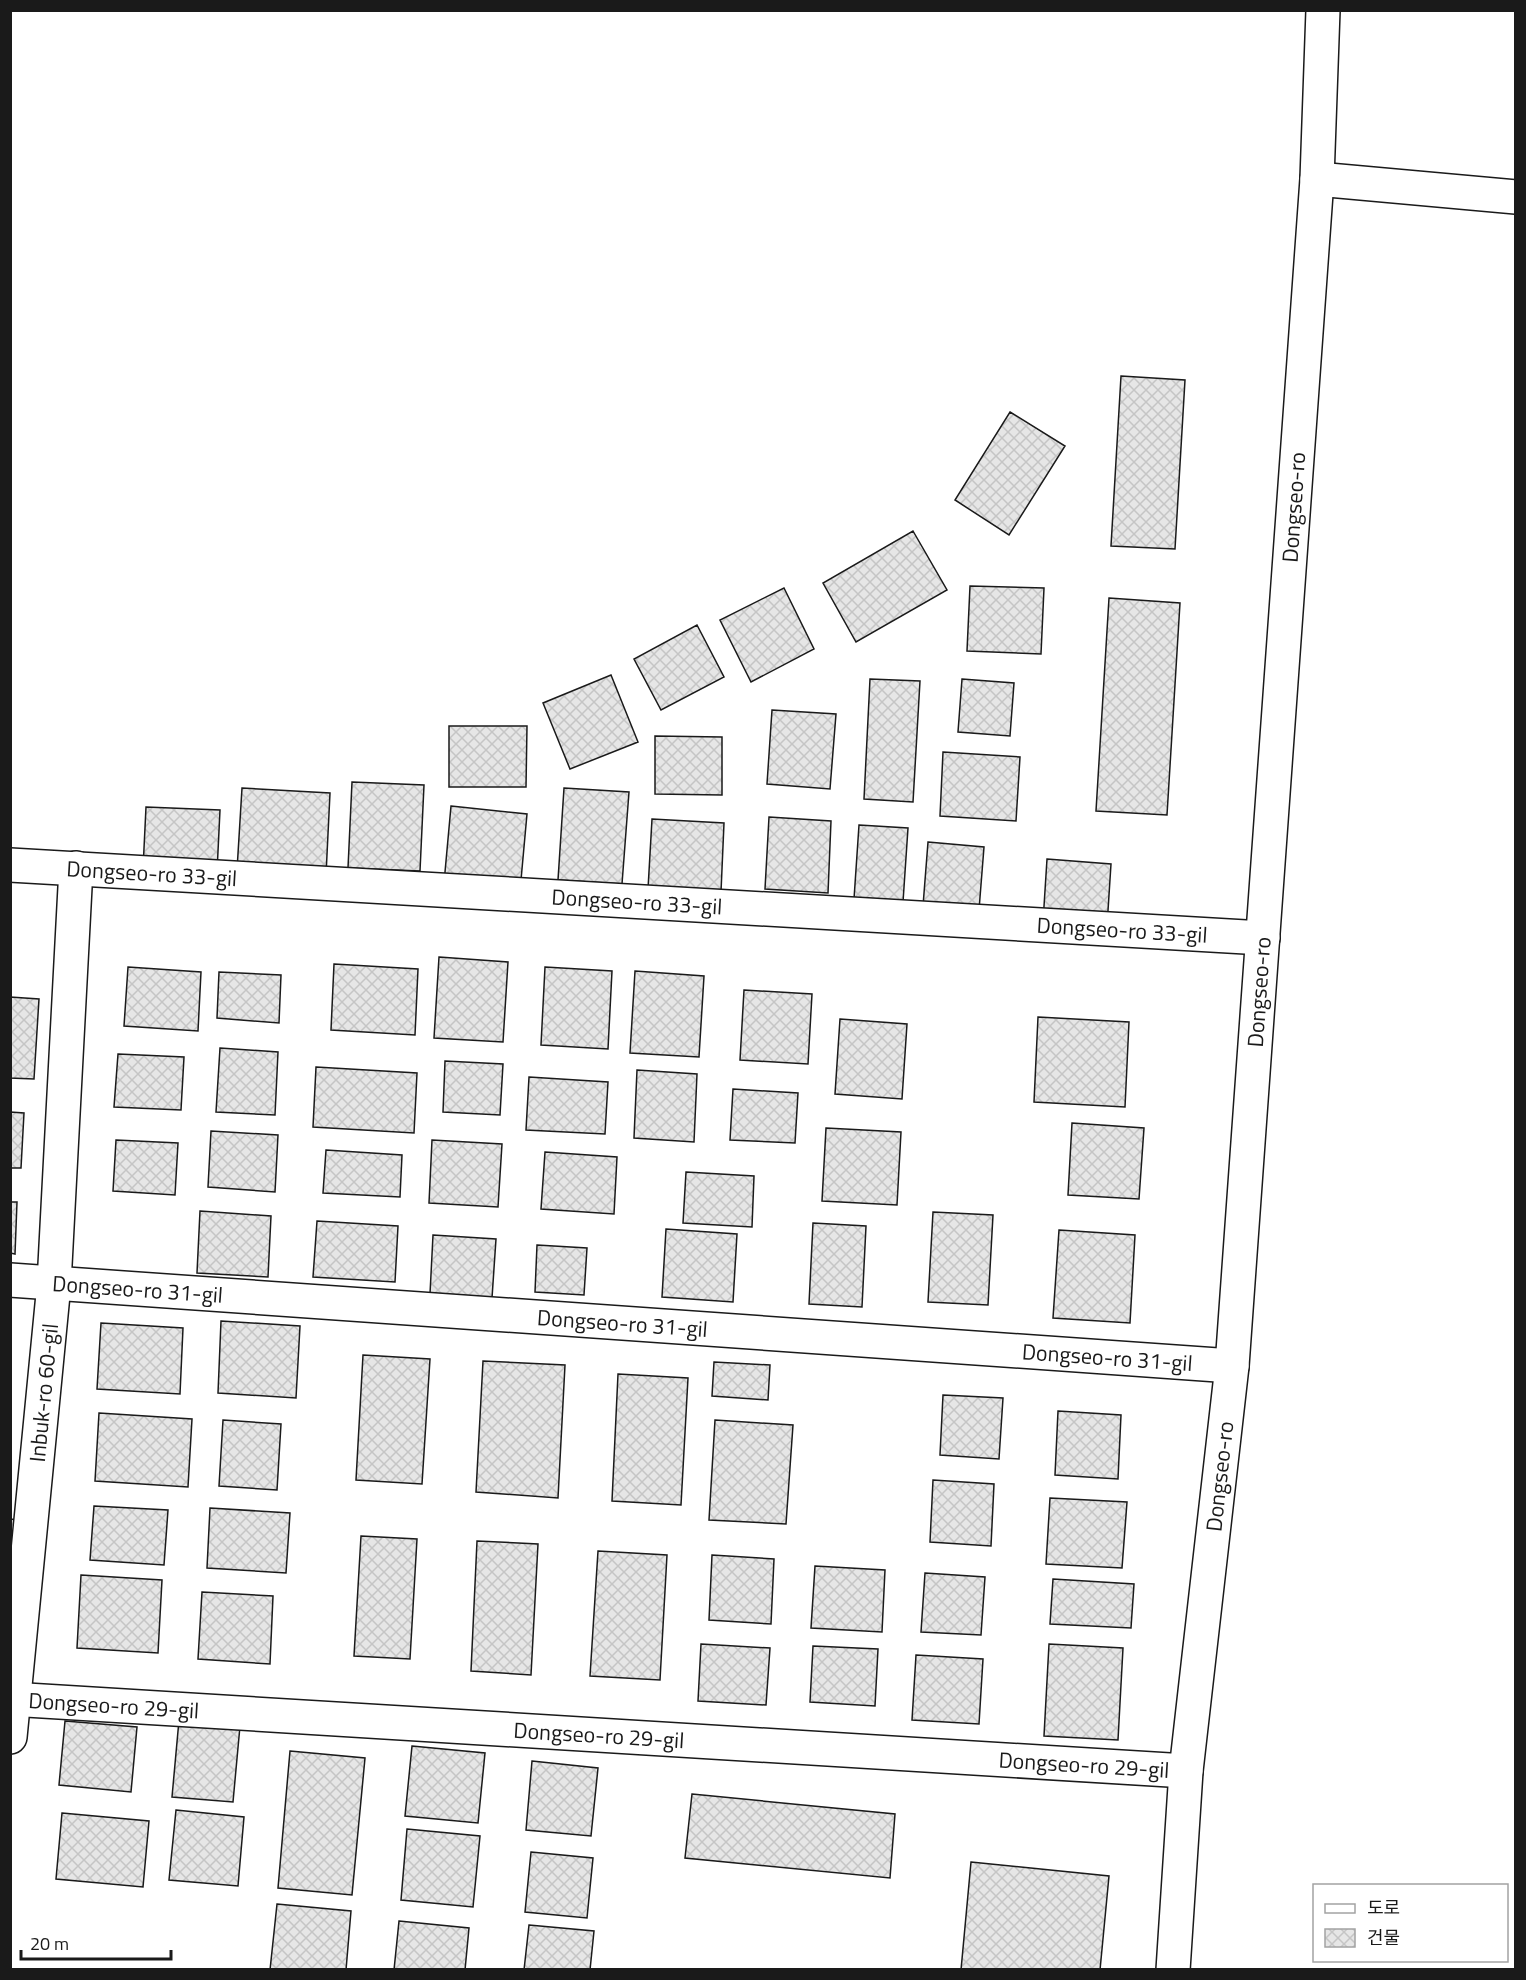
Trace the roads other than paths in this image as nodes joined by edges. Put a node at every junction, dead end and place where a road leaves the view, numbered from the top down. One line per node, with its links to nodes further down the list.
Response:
1 (1323, 10): 2 (street, Dongseo-ro)
2 (1317, 179): 3 (street); 6 (street, Dongseo-ro)
3 (1515, 198)
4 (10, 865): 5 (street, Dongseo-ro 33-gil)
5 (76, 868): 6 (street, Dongseo-ro 33-gil); 8 (street, Inbuk-ro 60-gil)
6 (1263, 938): 9 (street, Dongseo-ro)
7 (10, 1280): 8 (street, Dongseo-ro 31-gil)
8 (54, 1284): 9 (street, Dongseo-ro 31-gil); 10 (street, Inbuk-ro 60-gil)
9 (1232, 1366): 12 (street, Dongseo-ro)
10 (12, 1699): 11 (street, Inbuk-ro 60-gil); 12 (street, Dongseo-ro 29-gil)
11 (10, 1737)
12 (1186, 1771): 13 (street, Dongseo-ro)
13 (1173, 1970)

